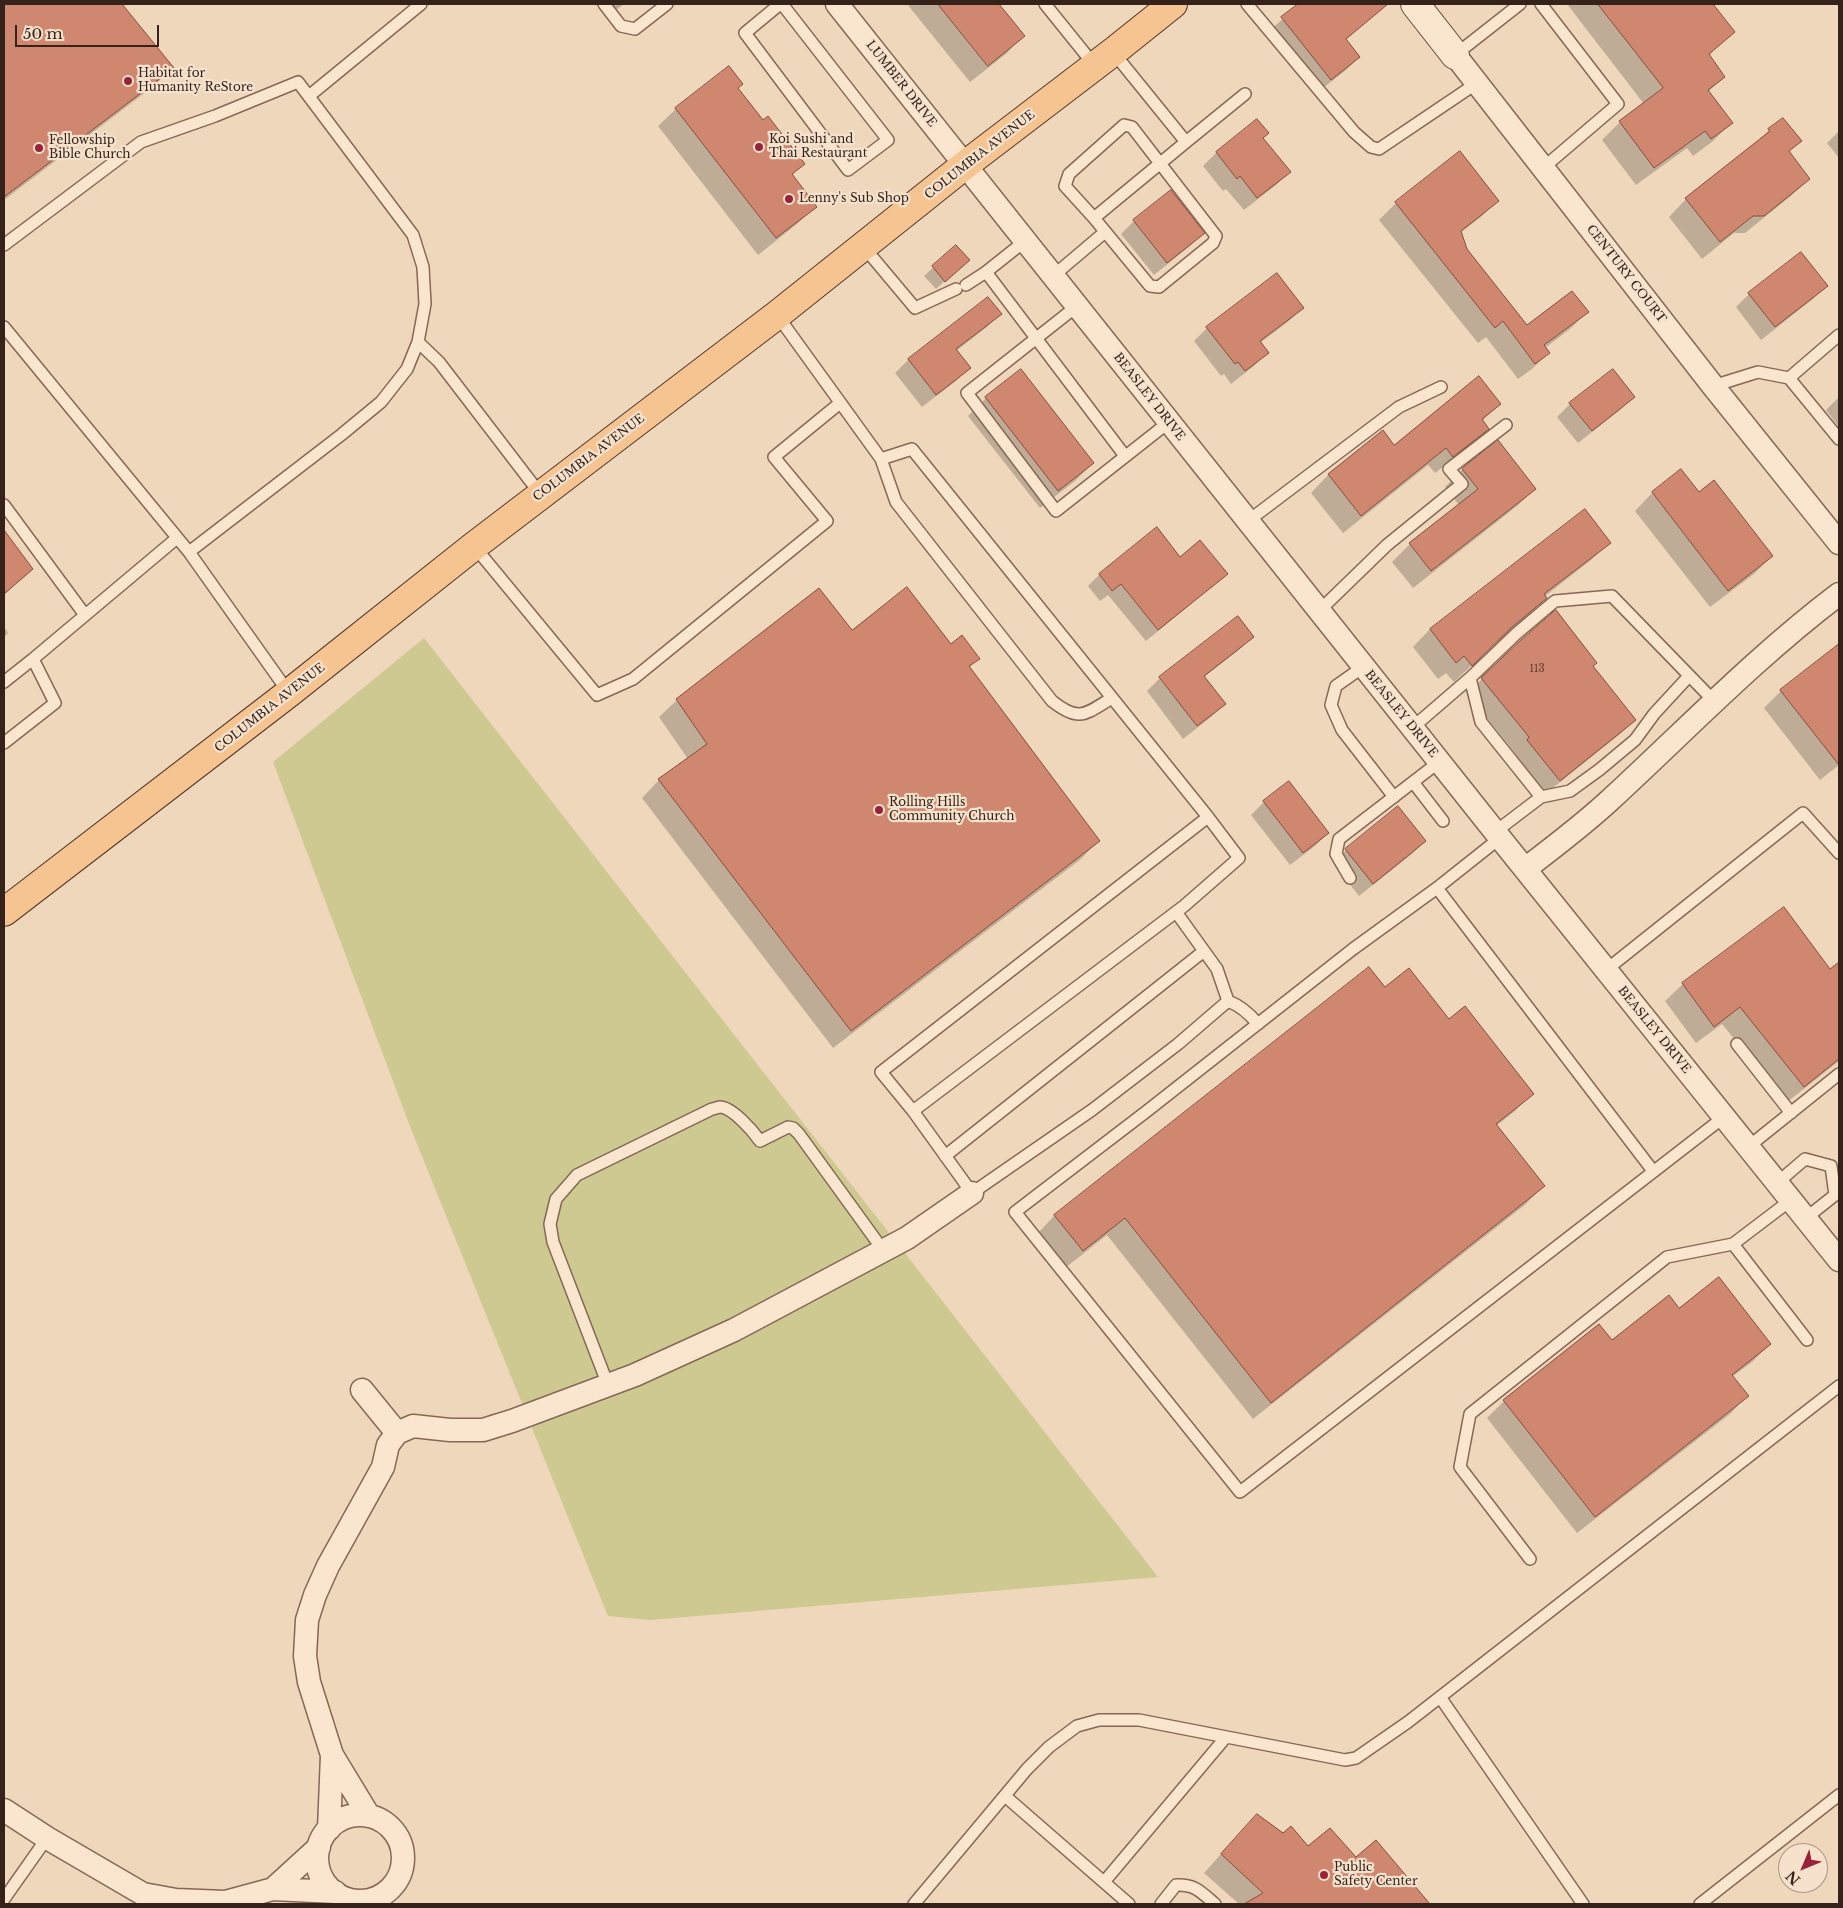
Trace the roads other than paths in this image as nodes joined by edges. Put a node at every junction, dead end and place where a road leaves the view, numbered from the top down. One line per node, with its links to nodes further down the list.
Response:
1 (420, 4): 16 (lane)
2 (604, 4): 3 (lane)
3 (667, 4)
4 (781, 4): 4 (lane)
5 (837, 4): 19 (street, LUMBER DRIVE)
6 (1045, 4): 13 (lane)
7 (1173, 4): 13 (main road, COLUMBIA AVENUE)
8 (1247, 4): 14 (lane)
9 (1520, 4): 12 (lane)
10 (1541, 4): 20 (lane)
11 (1423, 7): 12 (main road, CENTURY COURT)
12 (1455, 55): 14 (street, CENTURY COURT)
13 (1104, 59): 17 (lane); 19 (main road, COLUMBIA AVENUE)
14 (1477, 83): 20 (street, CENTURY COURT)
15 (1245, 94): 17 (lane)
16 (309, 96): 24 (lane); 33 (lane)
17 (1186, 142): 18 (lane)
18 (1161, 163): 21 (lane); 21 (lane); 22 (lane)
19 (965, 165): 23 (street, BEASLEY DRIVE); 25 (main road, COLUMBIA AVENUE)
20 (1544, 168): 35 (street, CENTURY COURT)
21 (1094, 218): 22 (lane)
22 (1105, 232): 27 (lane)
23 (1025, 241): 26 (lane); 27 (street, BEASLEY DRIVE)
24 (4, 245)
25 (863, 246): 26 (lane); 29 (main road, COLUMBIA AVENUE)
26 (986, 272): 32 (lane)
27 (1054, 276): 28 (street, BEASLEY DRIVE)
28 (1077, 306): 32 (lane); 38 (street, BEASLEY DRIVE)
29 (777, 315): 37 (lane); 43 (main road, COLUMBIA AVENUE)
30 (4, 327): 46 (lane)
31 (1839, 335): 34 (lane)
32 (1037, 338): 41 (lane); 41 (lane)
33 (418, 342): 43 (lane); 49 (lane)
34 (1789, 378): 35 (lane); 40 (lane)
35 (1713, 386): 47 (street, CENTURY COURT)
36 (1441, 387): 45 (lane)
37 (840, 403): 42 (lane); 48 (lane)
38 (1169, 422): 41 (lane); 45 (street, BEASLEY DRIVE)
39 (1506, 425): 51 (lane)
40 (1839, 439)
41 (1125, 456)
42 (881, 459): 59 (lane); 59 (lane)
43 (541, 495): 48 (main road, COLUMBIA AVENUE)
44 (4, 505): 52 (lane)
45 (1248, 521): 51 (street, BEASLEY DRIVE)
46 (177, 538): 49 (lane); 52 (lane)
47 (1839, 543)
48 (474, 546): 58 (main road, COLUMBIA AVENUE)
49 (189, 552): 58 (lane)
50 (1839, 594): 60 (street)
51 (1319, 611): 54 (street, BEASLEY DRIVE)
52 (85, 615): 53 (lane)
53 (33, 659): 57 (lane); 62 (lane)
54 (1364, 667): 61 (street, BEASLEY DRIVE); 65 (lane)
55 (1689, 676): 56 (lane); 60 (lane); 66 (lane)
56 (1470, 678): 61 (lane); 66 (lane)
57 (4, 682)
58 (289, 693): 74 (main road, COLUMBIA AVENUE)
59 (1112, 698): 67 (lane)
60 (1714, 701): 71 (street)
61 (1412, 728): 63 (street, BEASLEY DRIVE)
62 (4, 743)
63 (1439, 762): 64 (lane); 69 (street, BEASLEY DRIVE)
64 (1413, 782): 65 (lane); 68 (lane)
65 (1394, 797): 72 (lane)
66 (1541, 798): 69 (lane)
67 (1208, 817): 75 (lane); 82 (lane)
68 (1443, 821)
69 (1497, 835): 71 (street, BEASLEY DRIVE); 73 (lane)
70 (1839, 853): 77 (lane)
71 (1525, 869): 77 (street, BEASLEY DRIVE)
72 (1350, 878)
73 (1437, 888): 79 (lane); 88 (lane)
74 (4, 912)
75 (1176, 912): 76 (lane); 82 (lane)
76 (1204, 951): 78 (lane); 86 (lane)
77 (1606, 970): 84 (street, BEASLEY DRIVE)
78 (1228, 1001): 79 (lane); 90 (lane)
79 (1258, 1024): 88 (lane)
80 (1737, 1044): 83 (lane)
81 (1839, 1074): 83 (lane)
82 (913, 1111): 86 (lane)
83 (1791, 1113): 85 (lane)
84 (1724, 1116): 85 (street, BEASLEY DRIVE); 88 (lane)
85 (1748, 1147): 89 (street, BEASLEY DRIVE)
86 (945, 1156): 90 (lane)
87 (1835, 1162): 89 (lane); 91 (lane)
88 (1653, 1171)
89 (1784, 1192): 91 (street, BEASLEY DRIVE); 92 (lane)
90 (972, 1193): 93 (street)
91 (1806, 1218): 94 (street, BEASLEY DRIVE)
92 (1733, 1244): 95 (lane); 100 (lane)
93 (883, 1250): 96 (street); 96 (lane)
94 (1839, 1260)
95 (1807, 1340)
96 (608, 1384): 99 (street)
97 (1839, 1386): 101 (lane)
98 (362, 1390): 99 (street)
99 (398, 1433): 103 (street)
100 (1530, 1559)
101 (1440, 1696): 102 (lane); 119 (lane)
102 (1226, 1738): 105 (lane); 110 (lane)
103 (332, 1755): 107 (street); 109 (street)
104 (1839, 1795): 120 (lane)
105 (1005, 1796): 110 (lane); 115 (lane)
106 (4, 1810): 108 (street)
107 (369, 1816): 109 (street); 112 (street)
108 (47, 1838): 113 (lane); 114 (street)
109 (324, 1838): 111 (street); 112 (street)
110 (1104, 1882): 116 (lane)
111 (273, 1889): 112 (street); 114 (street)
112 (335, 1892)
113 (4, 1900)
114 (175, 1902)
115 (914, 1904)
116 (1129, 1904)
117 (1161, 1904): 118 (lane)
118 (1215, 1904)
119 (1583, 1904)
120 (1700, 1904)

